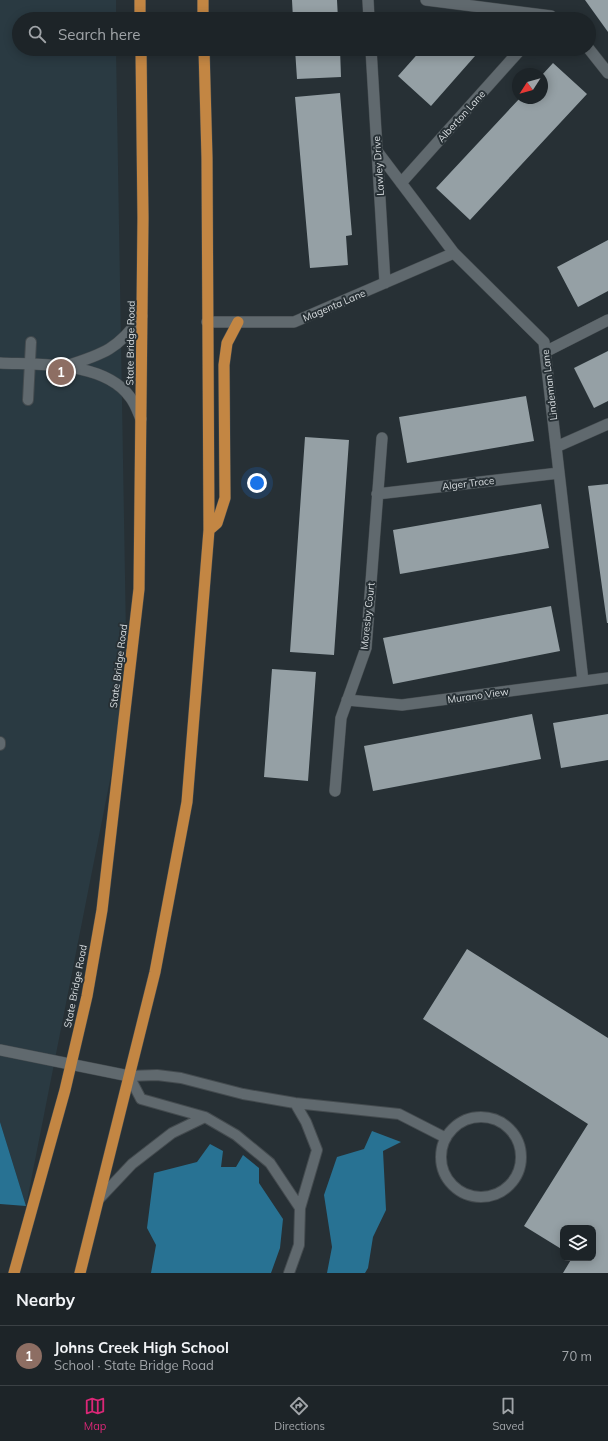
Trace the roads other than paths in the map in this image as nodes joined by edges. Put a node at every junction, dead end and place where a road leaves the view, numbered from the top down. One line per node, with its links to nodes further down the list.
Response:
1 (140, 0): 5 (highway)
2 (203, 0): 6 (highway)
3 (368, 0): 7 (street)
4 (426, 0): 8 (street)
5 (140, 12)
6 (203, 12)
7 (369, 12)
8 (509, 12)
9 (140, 56): 19 (highway, State Bridge Road)
10 (204, 56): 21 (highway)
11 (371, 56): 15 (street, Lawley Drive)
12 (515, 56): 16 (street, Alberton Lane)
13 (595, 56): 14 (street)
14 (608, 73)
15 (377, 151): 16 (street, Lindeman Lane); 18 (street, Lawley Drive)
16 (401, 183): 17 (street, Lindeman Lane)
17 (454, 253): 18 (street, Magenta Lane); 24 (street, Lindeman Lane)
18 (385, 283): 22 (street, Magenta Lane)
19 (142, 316): 27 (street); 29 (highway, State Bridge Road)
20 (608, 320): 24 (street)
21 (207, 322): 22 (street, Magenta Lane); 35 (highway)
22 (238, 322): 35 (highway)
23 (31, 342): 26 (lane)
24 (545, 352): 32 (street, Lindeman Lane)
25 (0, 362): 26 (street)
26 (31, 364): 27 (street); 28 (lane)
27 (66, 367): 29 (street)
28 (28, 400)
29 (141, 419): 43 (highway, State Bridge Road)
30 (608, 424): 32 (street)
31 (382, 438): 34 (street, Moresby Court)
32 (556, 447): 33 (street, Lindeman Lane)
33 (559, 473): 34 (street, Alger Trace); 37 (street, Lindeman Lane)
34 (378, 494): 38 (street, Moresby Court)
35 (209, 530): 44 (highway)
36 (608, 678): 37 (street, Murano View)
37 (583, 681): 38 (street, Murano View)
38 (347, 700): 41 (street, Moresby Court)
39 (0, 742): 40 (lane)
40 (0, 745)
41 (335, 791)
42 (0, 1050): 43 (street)
43 (71, 1065): 44 (street); 50 (highway, State Bridge Road)
44 (129, 1076): 45 (lane); 46 (lane); 48 (highway)
45 (295, 1103): 47 (lane); 49 (lane)
46 (205, 1117): 48 (lane); 49 (lane)
47 (446, 1138): 47 (lane)
48 (98, 1200): 51 (highway)
49 (300, 1208): 52 (lane)
50 (14, 1273)
51 (80, 1273)
52 (289, 1273)

